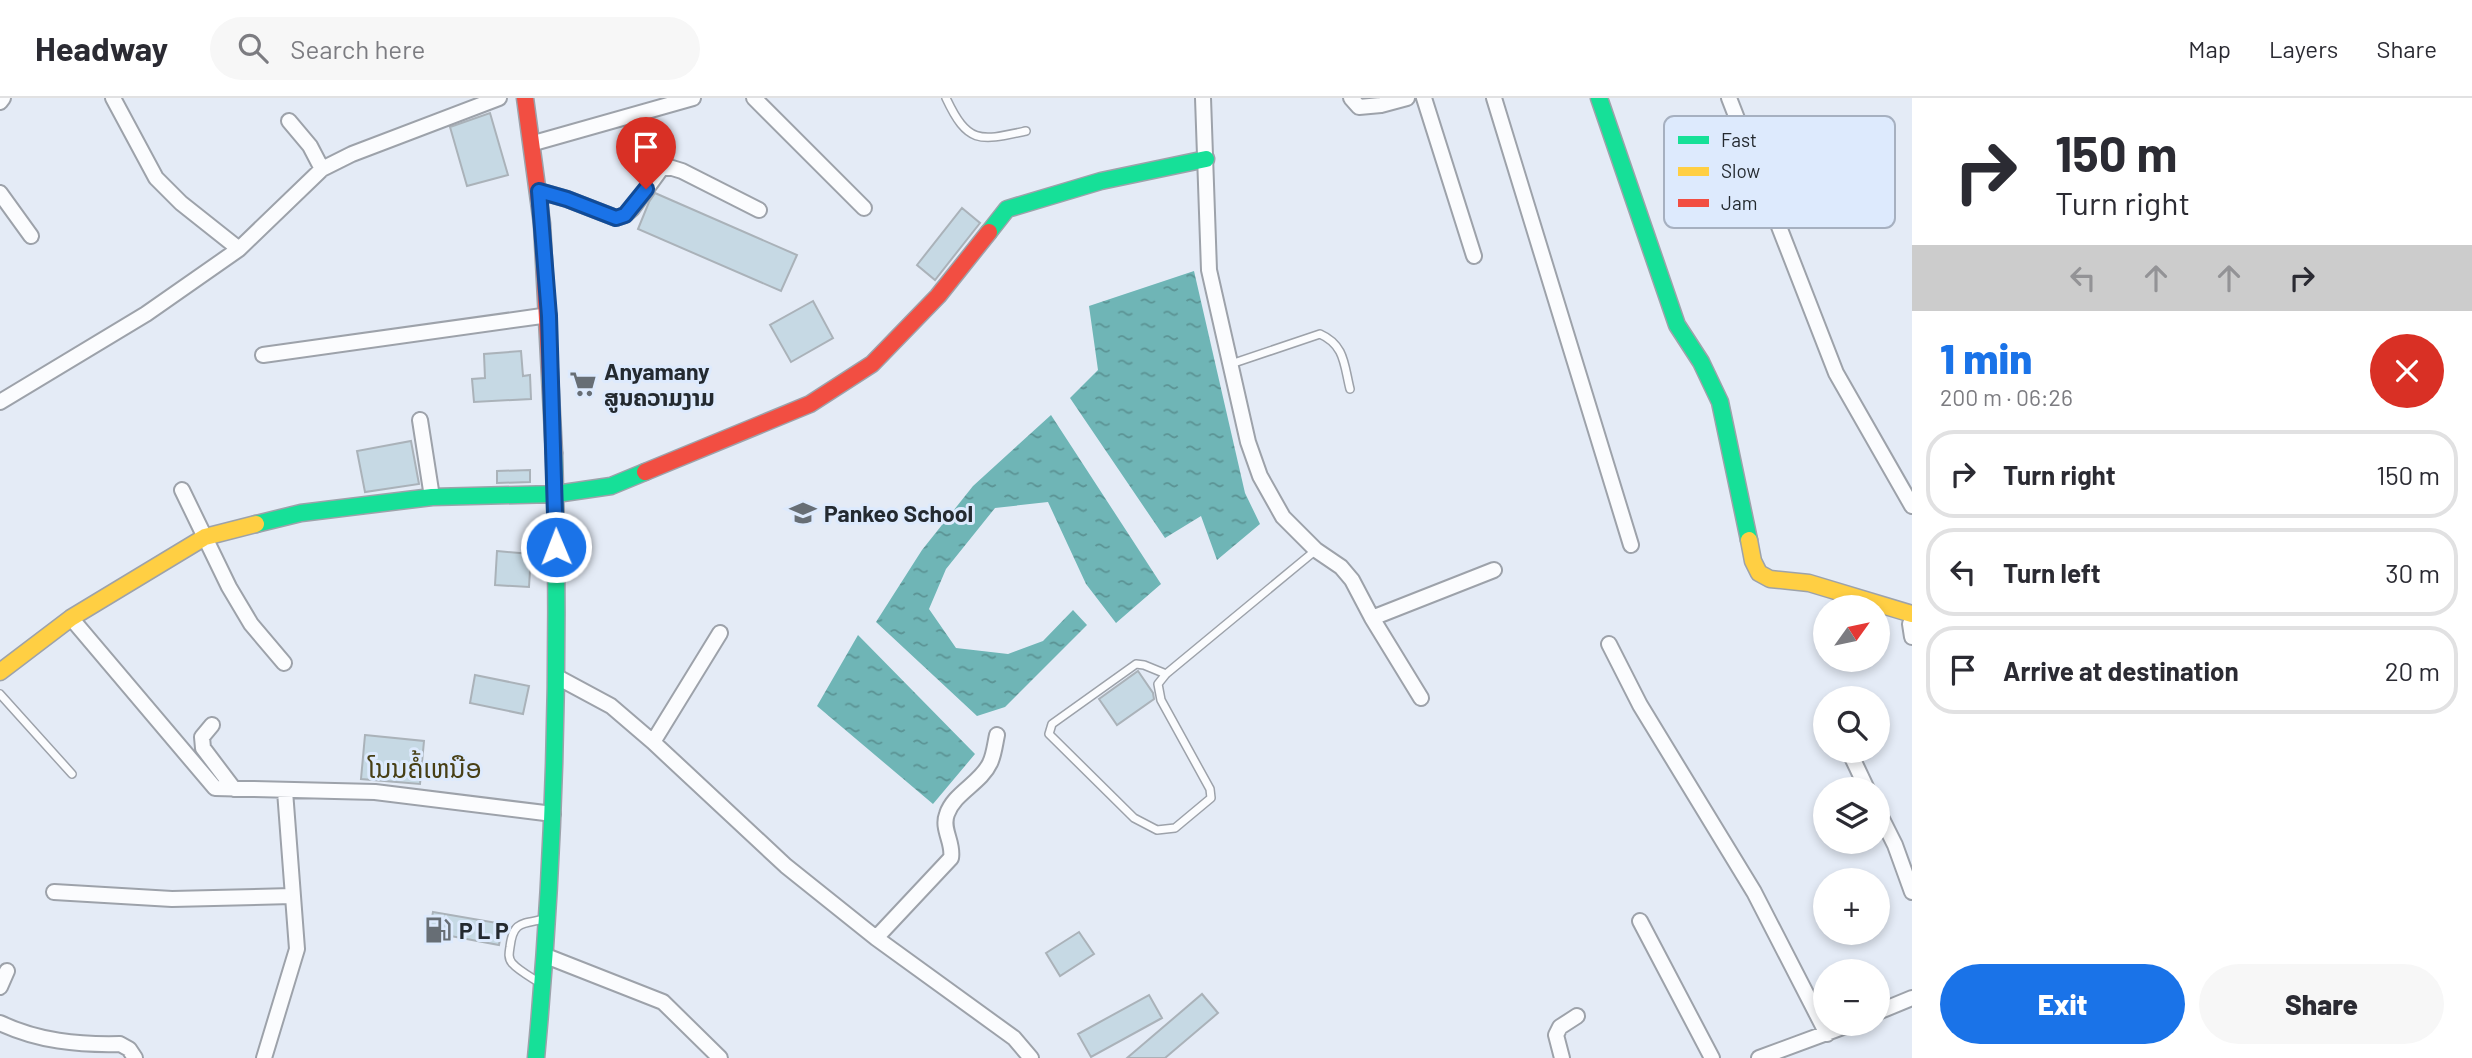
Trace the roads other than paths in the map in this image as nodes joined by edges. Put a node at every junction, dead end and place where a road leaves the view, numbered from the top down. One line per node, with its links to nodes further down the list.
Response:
1 (3, 98): 15 (street)
2 (113, 98): 28 (street)
3 (499, 98): 21 (street)
4 (525, 98): 19 (street)
5 (693, 98): 19 (street)
6 (754, 98): 24 (street)
7 (946, 98): 18 (lane)
8 (1203, 98): 20 (street)
9 (1351, 98): 10 (street)
10 (1407, 98)
11 (1424, 98): 29 (street)
12 (1494, 98): 41 (street)
13 (1599, 98): 44 (street)
14 (1729, 98): 16 (street)
15 (0, 102)
16 (1736, 116)
17 (289, 121): 21 (street)
18 (1026, 131)
19 (534, 144): 22 (street)
20 (1206, 159): 32 (street); 37 (street)
21 (322, 169): 28 (street)
22 (539, 191): 25 (street); 30 (street)
23 (0, 193): 27 (street)
24 (864, 208)
25 (759, 210)
26 (1780, 228): 39 (street)
27 (31, 236)
28 (239, 249): 34 (street)
29 (1474, 256)
30 (549, 316): 31 (street); 37 (street)
31 (263, 355)
32 (1231, 364): 33 (lane); 42 (street)
33 (1350, 389)
34 (0, 402)
35 (420, 420): 38 (street)
36 (182, 490): 40 (street)
37 (556, 494): 38 (street); 54 (street)
38 (432, 497): 40 (street)
39 (1912, 506)
40 (205, 537): 45 (street); 51 (street)
41 (1631, 545)
42 (1316, 550): 46 (street); 53 (lane)
43 (1493, 570): 46 (street)
44 (1912, 614)
45 (71, 618): 52 (street); 61 (street)
46 (1372, 618): 56 (street)
47 (1912, 621): 49 (street)
48 (720, 633): 59 (street)
49 (1912, 637)
50 (1609, 644): 76 (street)
51 (285, 663)
52 (0, 673)
53 (1166, 674): 53 (lane)
54 (559, 678): 59 (street); 63 (street)
55 (0, 695): 60 (lane)
56 (1421, 698)
57 (212, 725): 61 (street)
58 (997, 735): 70 (street)
59 (653, 742): 70 (street)
60 (72, 774)
61 (234, 789): 62 (street)
62 (285, 791): 63 (street); 67 (street)
63 (552, 814): 68 (street)
64 (1890, 835): 66 (street)
65 (54, 892): 67 (street)
66 (1912, 892)
67 (292, 896): 82 (street)
68 (549, 918): 71 (street); 73 (lane)
69 (1640, 921): 87 (street)
70 (876, 938): 85 (street)
71 (546, 956): 73 (street); 84 (street)
72 (7, 971): 74 (street)
73 (544, 986): 83 (street)
74 (0, 987)
75 (1912, 998): 77 (street)
76 (1813, 1007)
77 (1890, 1007)
78 (1577, 1016): 86 (street)
79 (0, 1023): 81 (street)
80 (1821, 1036): 88 (street)
81 (135, 1058)
82 (264, 1058)
83 (536, 1058)
84 (720, 1058)
85 (1031, 1058)
86 (1562, 1058)
87 (1713, 1058)
88 (1759, 1058)

